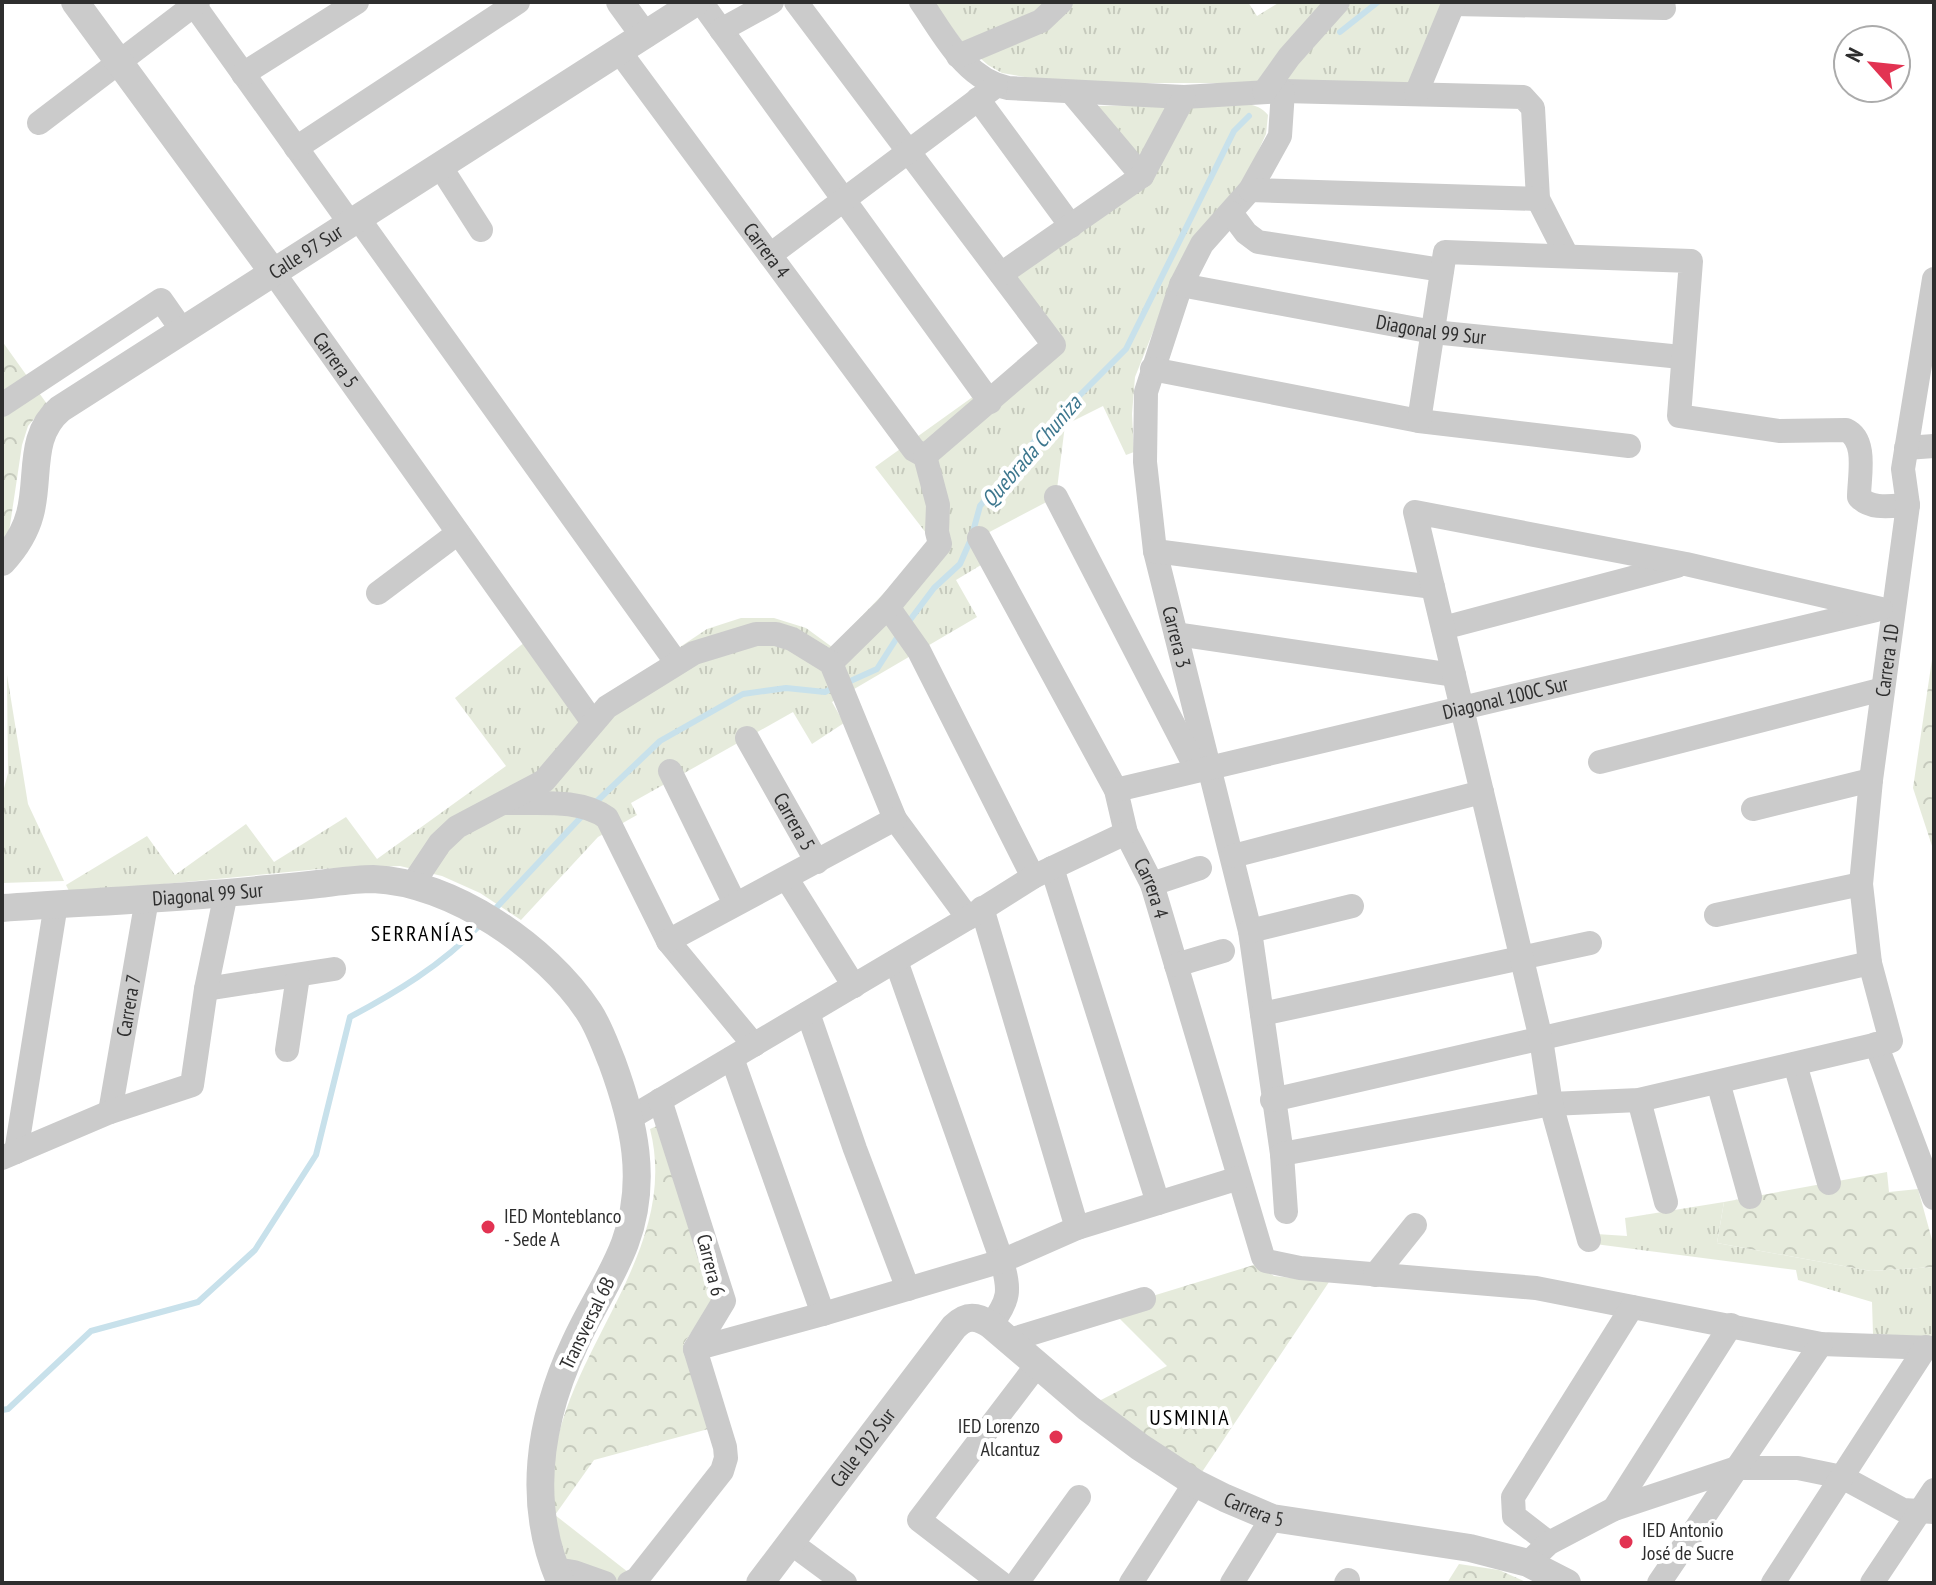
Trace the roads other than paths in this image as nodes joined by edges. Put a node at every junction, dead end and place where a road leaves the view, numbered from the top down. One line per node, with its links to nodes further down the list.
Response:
1 (75, 2): 19 (street, Carrera 5)
2 (357, 2): 20 (street)
3 (518, 2): 27 (street)
4 (620, 2): 16 (street)
5 (698, 2): 15 (street); 16 (street, Calle 97 Sur)
6 (772, 2): 15 (street)
7 (796, 2): 28 (street)
8 (921, 2): 18 (street)
9 (1061, 2): 18 (street)
10 (1338, 2): 21 (street)
11 (195, 3): 19 (street); 20 (street)
12 (1454, 3): 13 (street); 24 (street)
13 (1543, 4): 14 (street)
14 (1664, 8)
15 (721, 30): 33 (street)
16 (644, 35): 17 (street, Calle 97 Sur)
17 (619, 51): 29 (street, Calle 97 Sur); 38 (street, Carrera 4)
18 (958, 56): 22 (street)
19 (119, 61): 26 (street); 41 (street, Carrera 5)
20 (243, 74): 27 (street)
21 (1274, 91): 24 (street); 25 (street); 31 (street, Carrera 3)
22 (987, 92): 23 (street); 28 (street); 36 (street)
23 (1072, 93): 25 (street); 30 (street)
24 (1416, 94): 32 (street)
25 (1184, 97): 30 (street)
26 (39, 123)
27 (296, 148): 35 (street)
28 (909, 151): 33 (street); 42 (street)
29 (440, 166): 35 (street, Calle 97 Sur); 37 (street)
30 (1142, 176): 36 (street)
31 (1250, 190): 32 (street); 34 (street, Carrera 3)
32 (1538, 199): 39 (street)
33 (843, 200): 38 (street); 50 (street)
34 (1231, 213): 40 (street); 44 (street, Carrera 3)
35 (354, 221): 41 (street, Calle 97 Sur); 70 (street)
36 (1071, 226): 42 (street)
37 (481, 230)
38 (770, 255): 56 (street, Carrera 4)
39 (1567, 256): 40 (street); 47 (street)
40 (1444, 261): 46 (street)
41 (273, 272): 45 (street, Calle 97 Sur); 59 (street, Carrera 5)
42 (1001, 274): 50 (street)
43 (1934, 279): 48 (street, Carrera 1D)
44 (1181, 285): 46 (street, Diagonal 99 Sur); 49 (street, Carrera 3)
45 (182, 330): 51 (street); 62 (street, Calle 97 Sur)
46 (1433, 332): 47 (street, Diagonal 99 Sur); 52 (street)
47 (1681, 357): 58 (street)
48 (1927, 358): 55 (street, Carrera 1D)
49 (1152, 369): 52 (street); 61 (street, Carrera 3)
50 (990, 402): 56 (street)
51 (2, 405)
52 (1419, 421): 53 (street)
53 (1629, 446)
54 (1934, 446): 55 (street)
55 (1906, 448): 58 (street, Carrera 1D)
56 (919, 453): 67 (street)
57 (1056, 497): 78 (street)
58 (1908, 505): 66 (street, Carrera 1D)
59 (458, 533): 65 (street); 75 (street, Carrera 5)
60 (979, 538): 81 (street, Carrera 4)
61 (1155, 551): 64 (street); 69 (street, Carrera 3)
62 (2, 562)
63 (1686, 564): 64 (street); 66 (street); 68 (street)
64 (1433, 587): 68 (street)
65 (378, 593)
66 (1888, 608): 73 (street, Carrera 1D); 74 (street, Diagonal 100C Sur)
67 (892, 612): 71 (street); 90 (street)
68 (1443, 628): 72 (street)
69 (1176, 634): 72 (street); 78 (street, Carrera 3)
70 (676, 662): 71 (street); 75 (street)
71 (834, 667): 85 (street)
72 (1454, 675): 74 (street)
73 (1883, 689): 77 (street); 80 (street, Carrera 1D)
74 (1462, 708): 78 (street, Diagonal 100C Sur); 82 (street)
75 (592, 721): 83 (street)
76 (747, 738): 88 (street, Carrera 5)
77 (1600, 762)
78 (1204, 769): 81 (street, Diagonal 100C Sur); 87 (street, Carrera 3)
79 (670, 771): 98 (street)
80 (1871, 780): 84 (street); 93 (street, Carrera 1D)
81 (1116, 790): 86 (street, Carrera 4)
82 (1482, 792): 87 (street); 107 (street)
83 (504, 803): 94 (street); 104 (street)
84 (1753, 809)
85 (895, 819): 88 (street); 101 (street)
86 (1126, 833): 90 (street); 92 (street, Carrera 4)
87 (1233, 856): 103 (street, Carrera 3)
88 (817, 862): 91 (street)
89 (1200, 868): 92 (street)
90 (1042, 872): 101 (street); 137 (street)
91 (787, 879): 98 (street); 113 (street)
92 (1152, 884): 110 (street, Carrera 4)
93 (1861, 884): 102 (street); 109 (street, Carrera 1D)
94 (412, 885): 95 (street, Diagonal 99 Sur); 129 (street)
95 (226, 893): 96 (street, Diagonal 99 Sur); 114 (street)
96 (147, 899): 97 (street, Diagonal 99 Sur); 128 (street, Carrera 7)
97 (56, 904): 100 (street, Diagonal 99 Sur); 131 (street)
98 (735, 904): 104 (street)
99 (1352, 906): 103 (street)
100 (2, 908)
101 (975, 913): 108 (street); 140 (street)
102 (1716, 915)
103 (1250, 931): 116 (street, Carrera 3)
104 (668, 941): 119 (street)
105 (1590, 943): 107 (street)
106 (1223, 951): 110 (street)
107 (1522, 958): 116 (street); 117 (street)
108 (896, 961): 113 (street); 142 (street)
109 (1870, 963): 117 (street); 118 (street, Carrera 1D)
110 (1176, 965): 132 (street, Carrera 4)
111 (334, 969): 112 (street)
112 (298, 976): 114 (street); 120 (street)
113 (854, 986): 115 (street)
114 (206, 989): 128 (street)
115 (808, 1013): 119 (street); 144 (street)
116 (1262, 1014): 125 (street, Carrera 3)
117 (1541, 1039): 125 (street); 127 (street)
118 (1884, 1043): 122 (street); 135 (street, Carrera 1D)
119 (754, 1045): 121 (street)
120 (287, 1050)
121 (732, 1058): 124 (street); 147 (street)
122 (1795, 1064): 123 (street); 133 (street)
123 (1718, 1082): 126 (street); 134 (street)
124 (660, 1100): 129 (street); 152 (street, Carrera 6)
125 (1272, 1100): 130 (street, Carrera 3)
126 (1639, 1100): 127 (street); 136 (street)
127 (1551, 1104): 130 (street); 141 (street)
128 (110, 1112): 131 (street)
129 (630, 1118): 165 (street, Transversal 6B)
130 (1282, 1154): 138 (street, Carrera 3)
131 (9, 1155)
132 (1239, 1178): 137 (street); 143 (street, Carrera 4)
133 (1829, 1183)
134 (1750, 1197)
135 (1934, 1198)
136 (1666, 1202)
137 (1158, 1203): 140 (street)
138 (1286, 1212)
139 (1415, 1225): 143 (street)
140 (1077, 1228): 142 (street)
141 (1589, 1240)
142 (1002, 1261): 144 (street); 149 (street)
143 (1375, 1275): 146 (street)
144 (908, 1289): 147 (street)
145 (1144, 1299): 149 (street)
146 (1632, 1307): 148 (street); 163 (street)
147 (823, 1314): 152 (street)
148 (1731, 1325): 150 (street); 159 (street)
149 (990, 1327): 153 (street, Carrera 5); 162 (street, Calle 102 Sur)
150 (1821, 1344): 151 (street); 154 (street)
151 (1930, 1348): 155 (street)
152 (695, 1349): 167 (street)
153 (1037, 1365): 156 (street, Carrera 5); 170 (street)
154 (1737, 1468): 155 (street); 159 (street); 175 (street)
155 (1842, 1477): 160 (street); 176 (street)
156 (1195, 1483): 161 (street, Carrera 5); 172 (street)
157 (1934, 1490): 160 (street)
158 (1079, 1497): 171 (street)
159 (1614, 1509): 163 (street)
160 (1927, 1512): 177 (street)
161 (1272, 1518): 164 (street, Carrera 5); 173 (street)
162 (791, 1543): 168 (street, Calle 102 Sur); 169 (street)
163 (1549, 1543): 164 (street)
164 (1528, 1563): 174 (street, Carrera 5)
165 (558, 1576): 166 (street)
166 (605, 1583)
167 (629, 1583)
168 (760, 1583)
169 (845, 1583)
170 (1001, 1583)
171 (1017, 1583)
172 (1131, 1583)
173 (1232, 1583)
174 (1567, 1583)
175 (1659, 1583)
176 (1773, 1583)
177 (1872, 1583)

